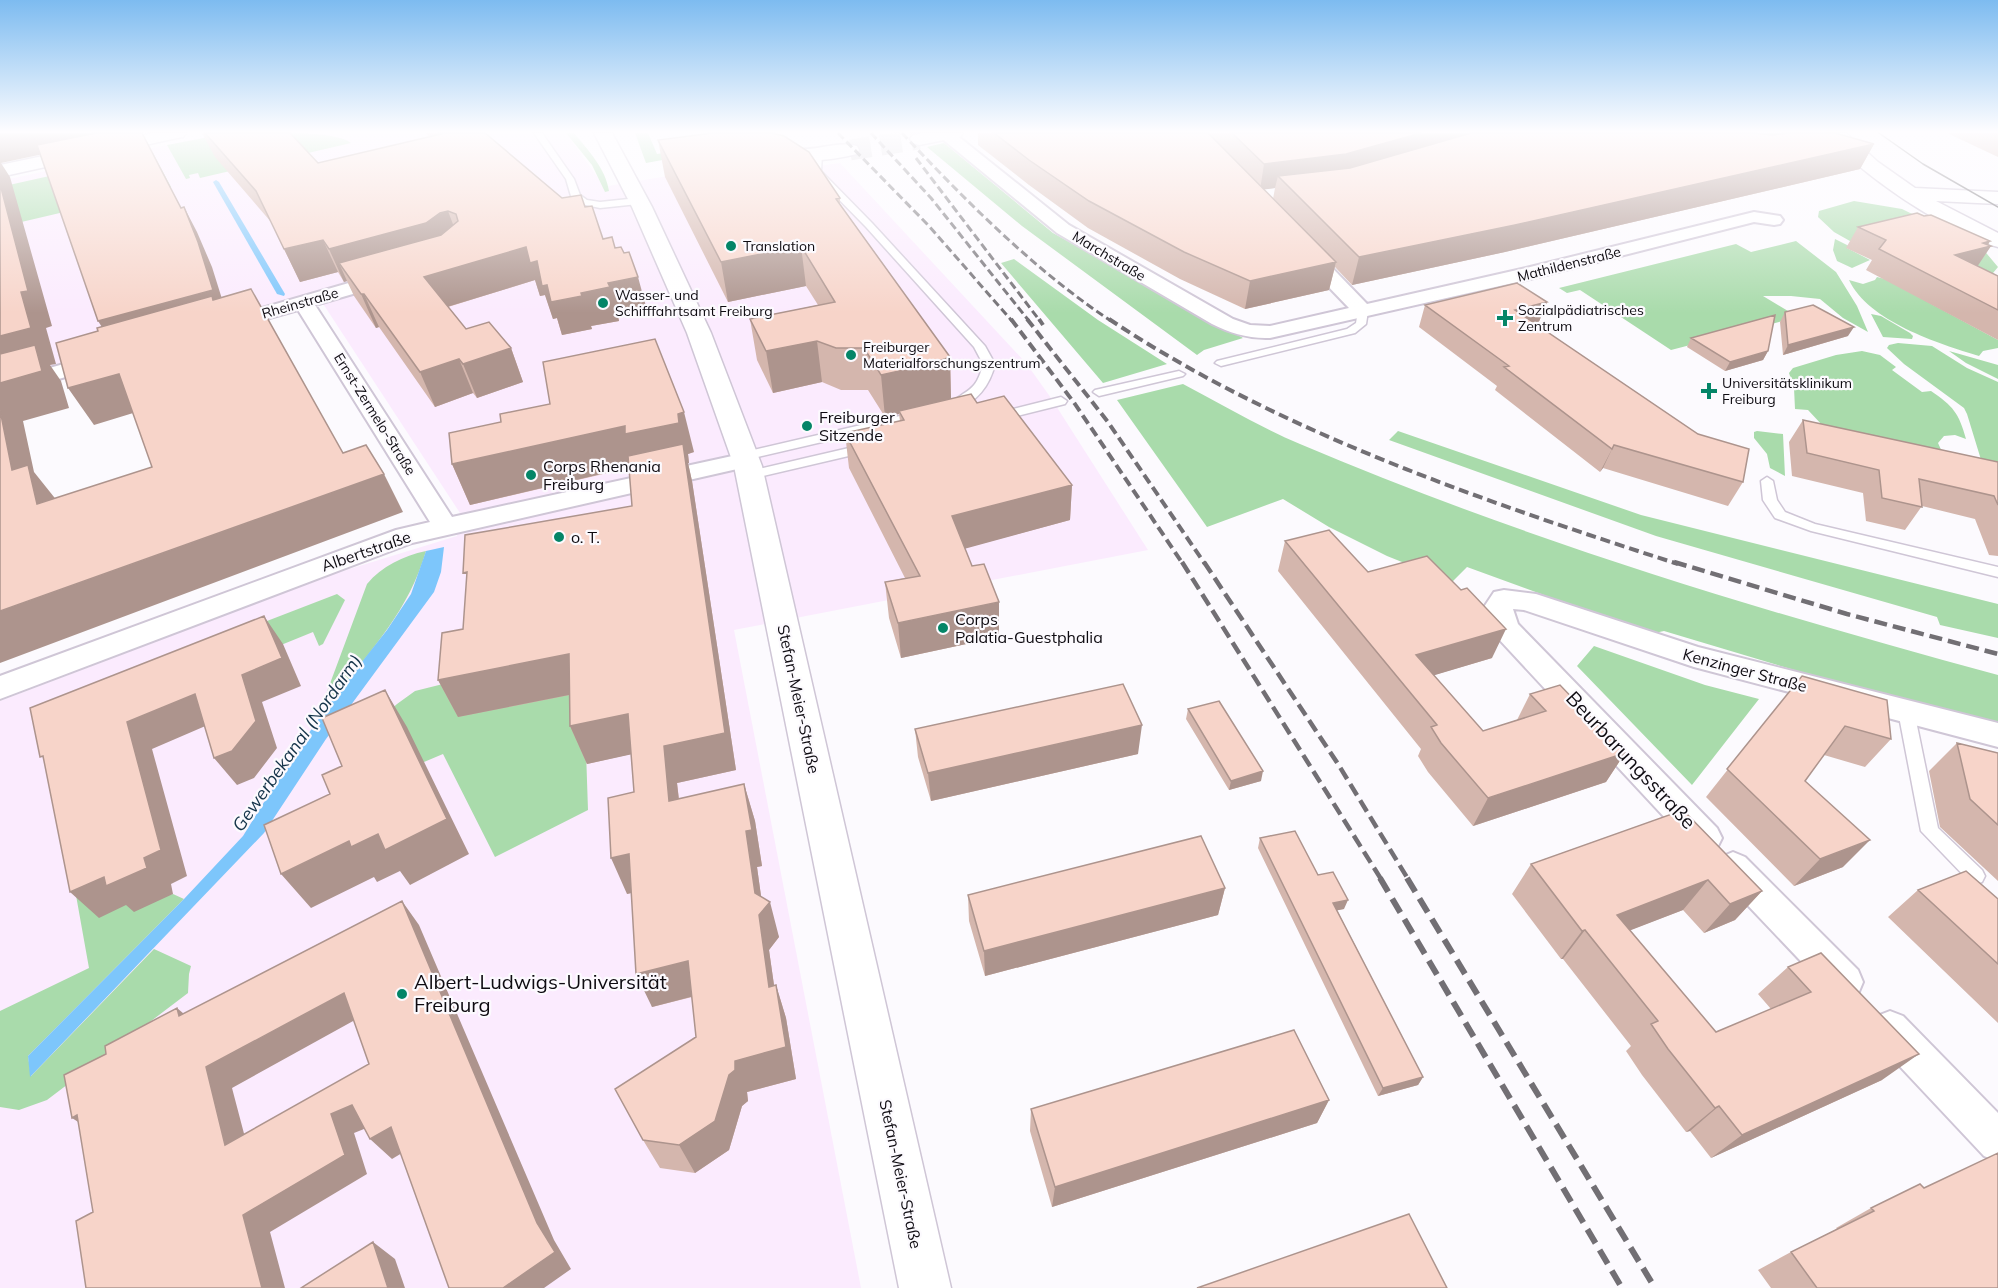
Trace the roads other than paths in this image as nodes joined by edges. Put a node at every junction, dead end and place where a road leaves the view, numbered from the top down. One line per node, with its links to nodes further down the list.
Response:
1 (575, 193): 9 (lane)
2 (634, 193): 9 (main road, Stefan-Meier-Straße)
3 (838, 193): 11 (lane)
4 (1021, 193): 20 (street, Marchstraße)
5 (1943, 193): 7 (main road)
6 (1912, 194): 7 (main road); 15 (main road)
7 (1946, 195): 8 (main road); 12 (main road)
8 (1998, 198)
9 (638, 201): 31 (main road, Stefan-Meier-Straße)
10 (1774, 220): 18 (street, Mathildenstraße)
11 (869, 225): 13 (lane); 27 (lane)
12 (1998, 227)
13 (852, 228)
14 (1293, 238): 18 (street)
15 (1998, 241)
16 (402, 273): 17 (street, Rheinstraße)
17 (303, 302): 19 (street, Rheinstraße); 33 (street, Ernst-Zermelo-Straße)
18 (1363, 311): 20 (street, Mathildenstraße); 22 (lane)
19 (202, 331)
20 (1257, 332)
21 (124, 353): 24 (street)
22 (1221, 363)
23 (1179, 374): 25 (lane)
24 (0, 389)
25 (1099, 392)
26 (1061, 402): 29 (lane)
27 (948, 407)
28 (927, 414): 31 (lane)
29 (982, 420)
30 (881, 444): 31 (lane)
31 (747, 463): 33 (street, Albertstraße); 41 (main road, Stefan-Meier-Straße)
32 (1767, 481): 34 (lane)
33 (446, 527): 36 (street, Albertstraße)
34 (1998, 572)
35 (1498, 607): 37 (street, Kenzinger Straße); 40 (street, Beurbarungsstraße)
36 (0, 688)
37 (1906, 711): 38 (street, Kenzinger Straße); 39 (lane)
38 (1998, 735)
39 (1976, 876)
40 (1998, 1142)
41 (925, 1288)

